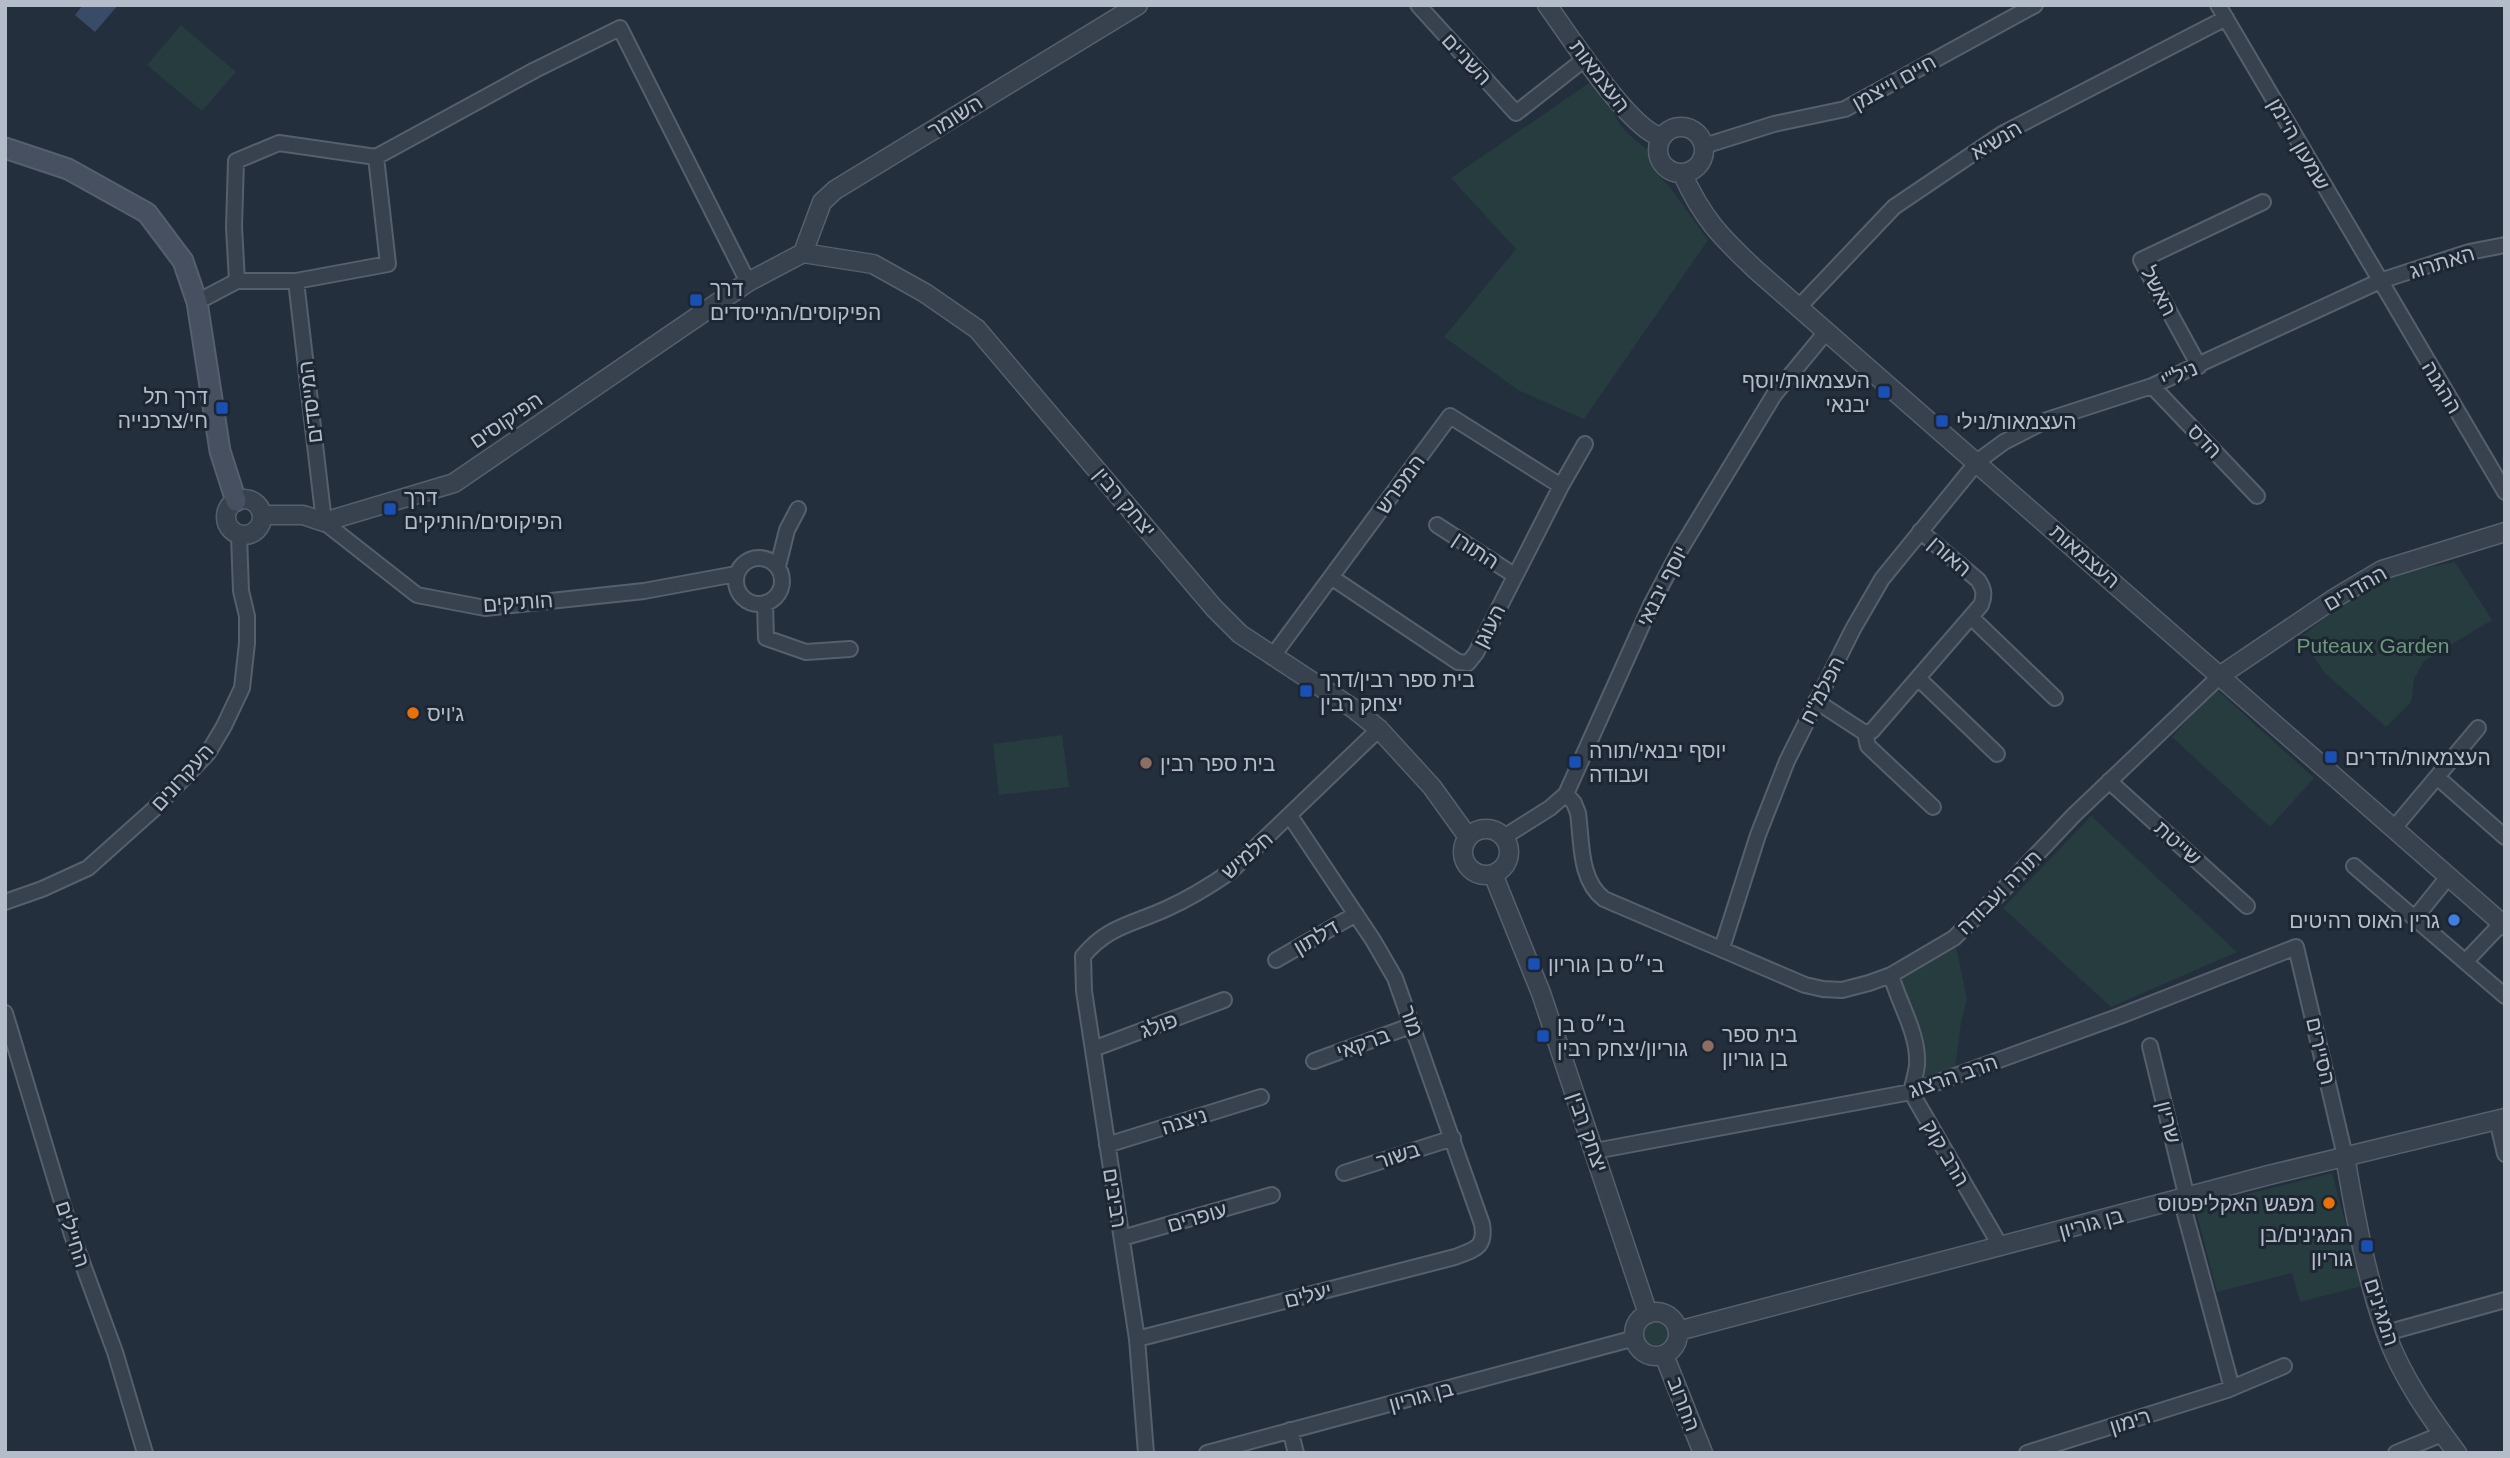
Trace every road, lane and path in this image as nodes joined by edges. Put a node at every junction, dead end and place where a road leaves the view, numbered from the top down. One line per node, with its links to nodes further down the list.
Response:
1 (1138, 5): 14 (street, השומר)
2 (1418, 5): 6 (street, השניים)
3 (1547, 5): 6 (street, העצמאות)
4 (2035, 5): 8 (street, חיים וייצמן)
5 (2222, 12): 17 (street, שמעון היימן); 20 (street, הנשיא)
6 (1586, 58): 7 (street, העצמאות)
7 (1661, 137): 8 (street); 11 (street)
8 (1704, 146): 11 (street)
9 (5, 148): 19 (main road)
10 (376, 157): 15 (street); 16 (street); 18 (street)
11 (1682, 173): 20 (street, העצמאות)
12 (2263, 202): 22 (street, האשל)
13 (2505, 245): 17 (street, האתרוג)
14 (803, 253): 18 (street); 44 (street, יצחק רבין)
15 (237, 281): 16 (street); 19 (street)
16 (296, 281): 32 (street, המייסדים)
17 (2380, 281): 22 (street, ניל"י); 27 (street, ההגנה)
18 (748, 282): 32 (street, הפיקוסים)
19 (197, 302): 29 (main road)
20 (1799, 307): 21 (street, העצמאות)
21 (1826, 332): 25 (street, העצמאות); 55 (street, יוסף יבנאי)
22 (2200, 366): 23 (street, ניל"י)
23 (2152, 386): 25 (street, ניל"י); 28 (street, הדס)
24 (1586, 444): 26 (street, העוגן)
25 (1978, 461): 34 (street, הפלמ"ח); 45 (street, העצמאות)
26 (1561, 486): 39 (street, העוגן); 40 (street, המפרש)
27 (2505, 492)
28 (2257, 496)
29 (236, 501): 31 (street); 36 (street)
30 (798, 509): 37 (street)
31 (262, 515): 32 (street, הפיקוסים); 36 (street)
32 (324, 522): 38 (street, הותיקים)
33 (1437, 525): 39 (street, התורן)
34 (1920, 531): 42 (street, האורן); 48 (street, הפלמ"ח)
35 (2505, 532): 45 (street, ההדרים)
36 (239, 535): 65 (street, העקרונים)
37 (778, 566): 38 (street); 41 (street)
38 (736, 574): 41 (street)
39 (1514, 575): 40 (street, העוגן)
40 (1331, 577): 44 (street, המפרש)
41 (765, 603): 43 (street)
42 (1972, 618): 46 (street, האורן); 47 (street)
43 (849, 649)
44 (1272, 657): 50 (street, יצחק רבין)
45 (2221, 675): 54 (street, תורה ועבודה); 58 (street, העצמאות)
46 (1919, 679): 51 (street, האורן); 52 (street)
47 (2055, 698)
48 (1815, 701): 51 (street); 72 (street, הפלמ"ח)
49 (2478, 728): 53 (street)
50 (1379, 729): 57 (street, חלמיש); 59 (street, יצחק רבין)
51 (1865, 733): 56 (street)
52 (1997, 754)
53 (2437, 778): 58 (street); 61 (street)
54 (2109, 781): 66 (street, שייטת); 75 (street, תורה ועבודה)
55 (1566, 794): 60 (street, יוסף יבנאי); 72 (street, תורה ועבודה)
56 (1933, 807)
57 (1290, 816): 67 (street, מור); 70 (street, חלמיש)
58 (2394, 828): 64 (street, העצמאות)
59 (1468, 837): 60 (street); 63 (street)
60 (1504, 837): 63 (street)
61 (2505, 837)
62 (2354, 866): 68 (street)
63 (1493, 874): 88 (street, יצחק רבין)
64 (2448, 877): 68 (street); 69 (street, העצמאות)
65 (5, 902)
66 (2247, 906)
67 (1356, 914): 73 (street, דלתון); 79 (street, מור)
68 (2415, 918): 74 (street)
69 (2503, 925): 74 (street)
70 (1091, 946): 81 (street, רביבים)
71 (2296, 947): 83 (street, הרב הרצוג); 90 (street, הסיירים)
72 (1722, 948): 75 (street, תורה ועבודה)
73 (1276, 960)
74 (2466, 961): 76 (street)
75 (1891, 975): 83 (street)
76 (2505, 996)
77 (1224, 1000): 81 (street, פולג)
78 (5, 1013): 108 (street, החיילים)
79 (1413, 1025): 82 (street, ברקאי); 86 (street, מור)
80 (2150, 1046): 93 (street, שריון)
81 (1093, 1049): 87 (street, רביבים)
82 (1314, 1061)
83 (1911, 1092): 88 (street, הרב הרצוג); 96 (street, הרב קוק)
84 (1261, 1097): 87 (street, ניצנה)
85 (2501, 1119): 89 (street); 90 (street, בן גוריון)
86 (1452, 1138): 91 (street, בשור); 95 (street, מור)
87 (1107, 1145): 94 (street, רביבים)
88 (1595, 1151): 98 (street, יצחק רבין)
89 (2505, 1154)
90 (2345, 1156): 93 (street, בן גוריון); 100 (street, המגינים)
91 (1344, 1173)
92 (1272, 1195): 94 (street, עופרים)
93 (2184, 1198): 96 (street, בן גוריון); 105 (street)
94 (1122, 1238): 101 (street, רביבים)
95 (1478, 1247): 101 (street, יעלים)
96 (2001, 1247): 99 (street, בן גוריון)
97 (2505, 1300): 100 (street)
98 (1648, 1314): 99 (street); 102 (street)
99 (1678, 1331): 103 (street)
100 (2386, 1333): 107 (street, המגינים)
101 (1137, 1339): 109 (street, רביבים)
102 (1635, 1339): 103 (street); 106 (street, בן גוריון)
103 (1664, 1355): 112 (street, החרוב)
104 (2284, 1366): 105 (street, רימון)
105 (2232, 1388): 113 (street, רימון)
106 (1290, 1430): 110 (street, בן גוריון); 111 (street)
107 (2442, 1434): 114 (street); 115 (street, המגינים)
108 (145, 1453)
109 (1146, 1453)
110 (1207, 1453)
111 (1296, 1453)
112 (1703, 1453)
113 (2027, 1453)
114 (2396, 1453)
115 (2457, 1453)

